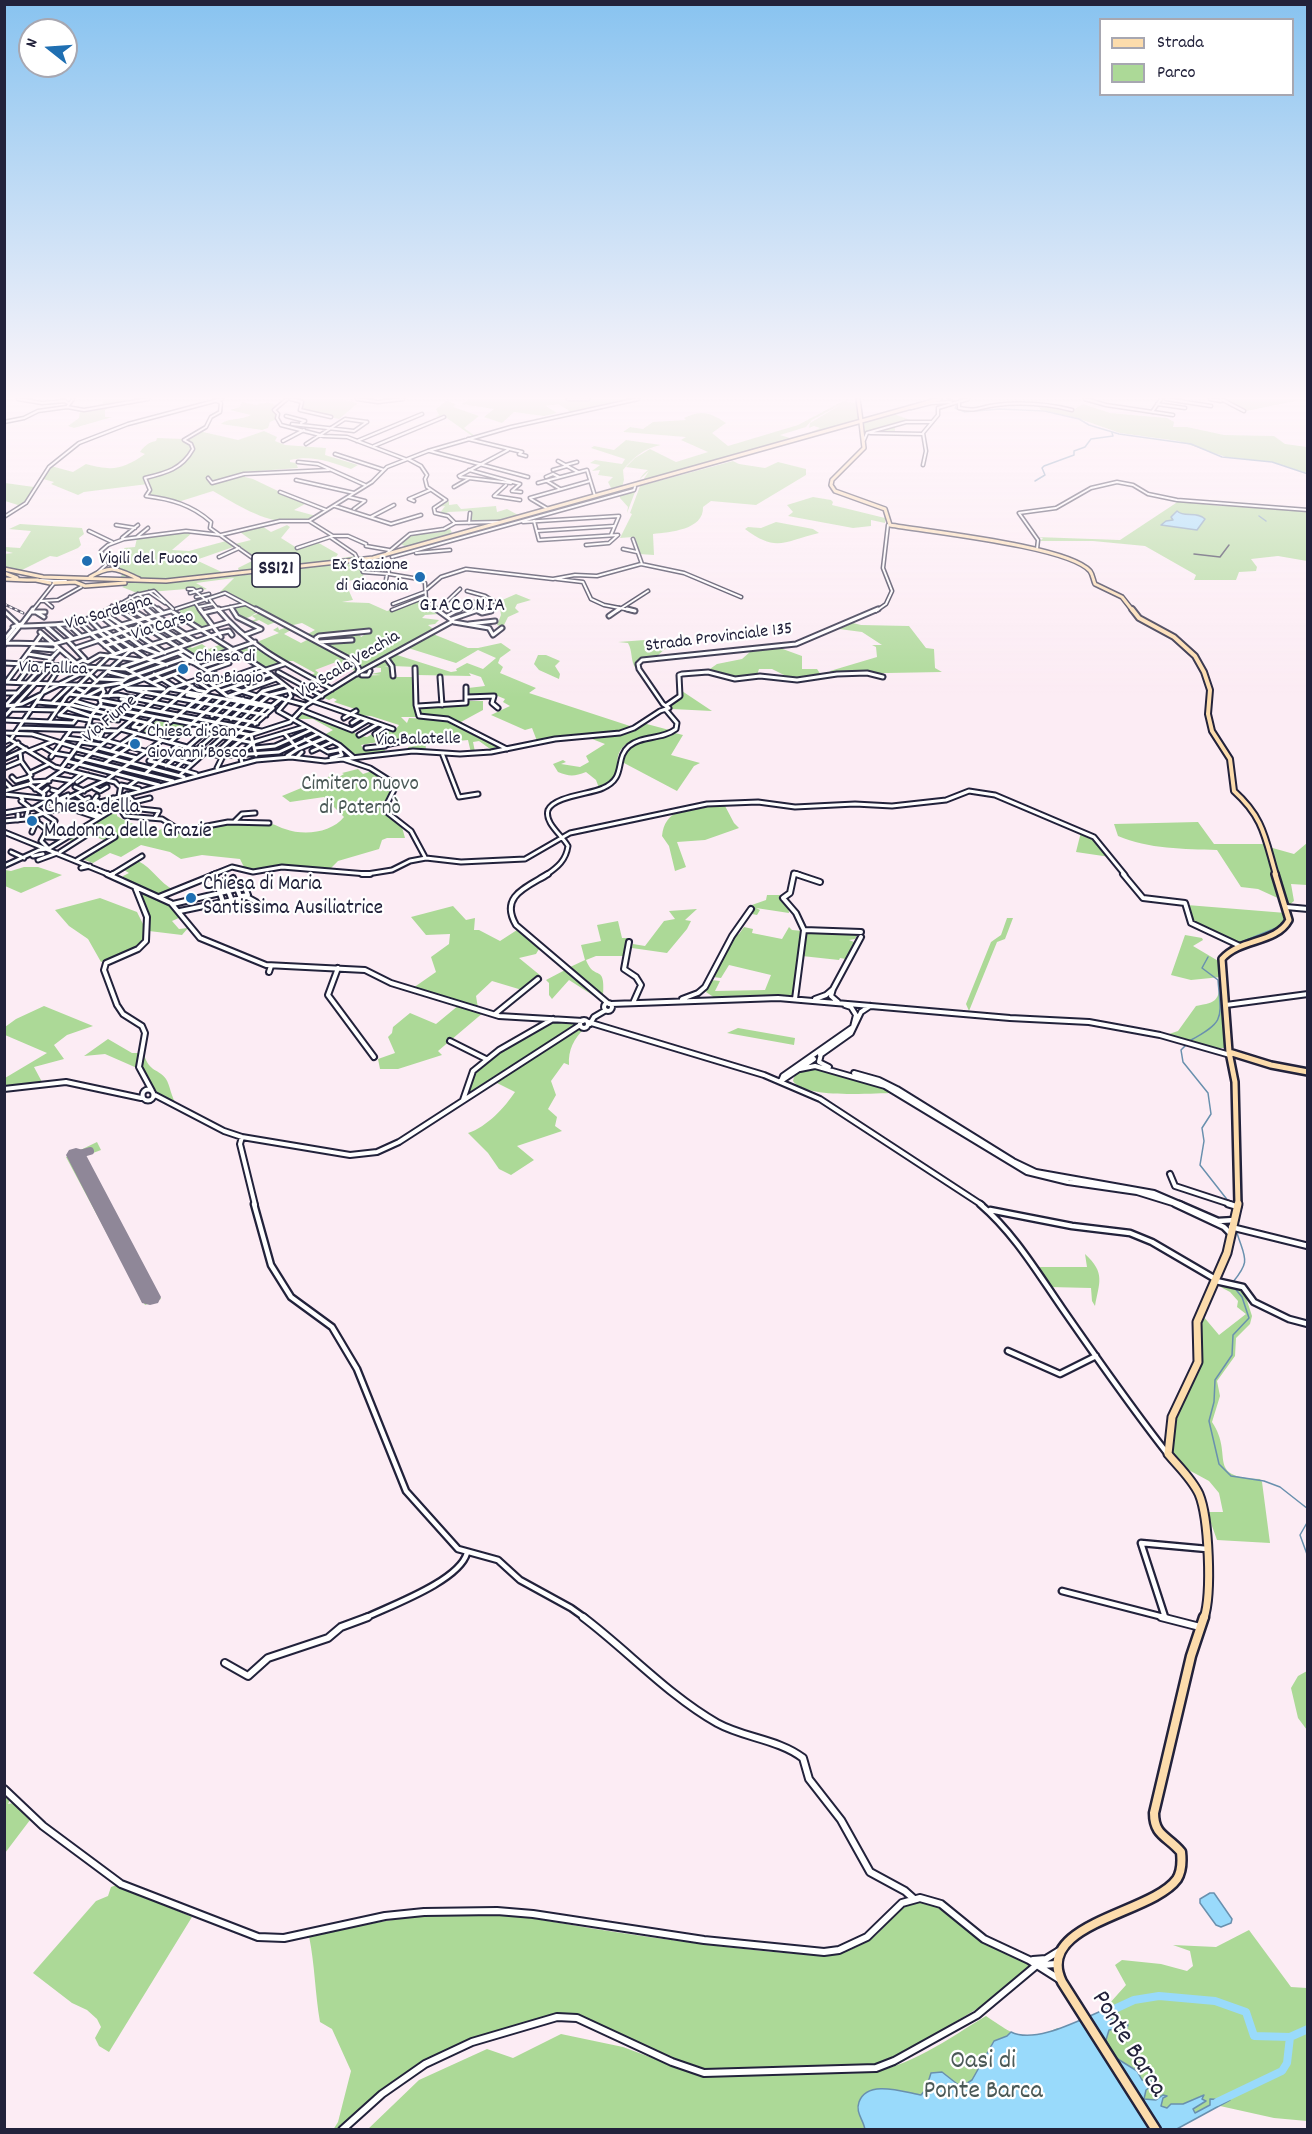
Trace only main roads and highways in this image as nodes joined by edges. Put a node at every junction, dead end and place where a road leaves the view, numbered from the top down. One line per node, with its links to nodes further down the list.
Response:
1 (591, 499): 4 (main road, SS121)
2 (593, 499): 8 (main road, SS121)
3 (856, 499): 7 (main road)
4 (568, 505): 5 (main road); 6 (main road, SS121)
5 (548, 508): 6 (main road)
6 (523, 517): 8 (main road, SS121)
7 (888, 525): 20 (main road)
8 (391, 556): 17 (main road, SS121); 17 (main road, SS121)
9 (6, 571): 12 (main road); 14 (main road); 16 (main road, SS121)
10 (101, 571): 11 (main road); 16 (main road); 18 (main road)
11 (123, 571): 17 (main road); 18 (main road)
12 (16, 573): 14 (main road); 18 (main road)
13 (4, 579): 14 (main road)
14 (18, 579): 15 (main road)
15 (26, 580): 16 (main road); 19 (main road)
16 (53, 581): 17 (main road, SS121); 19 (main road)
17 (164, 581): 18 (main road)
18 (114, 582): 19 (main road); 19 (main road)
19 (78, 584)
20 (1230, 1053): 21 (main road); 22 (main road, Ponte Barca)
21 (1308, 1072)
22 (1156, 2130)

